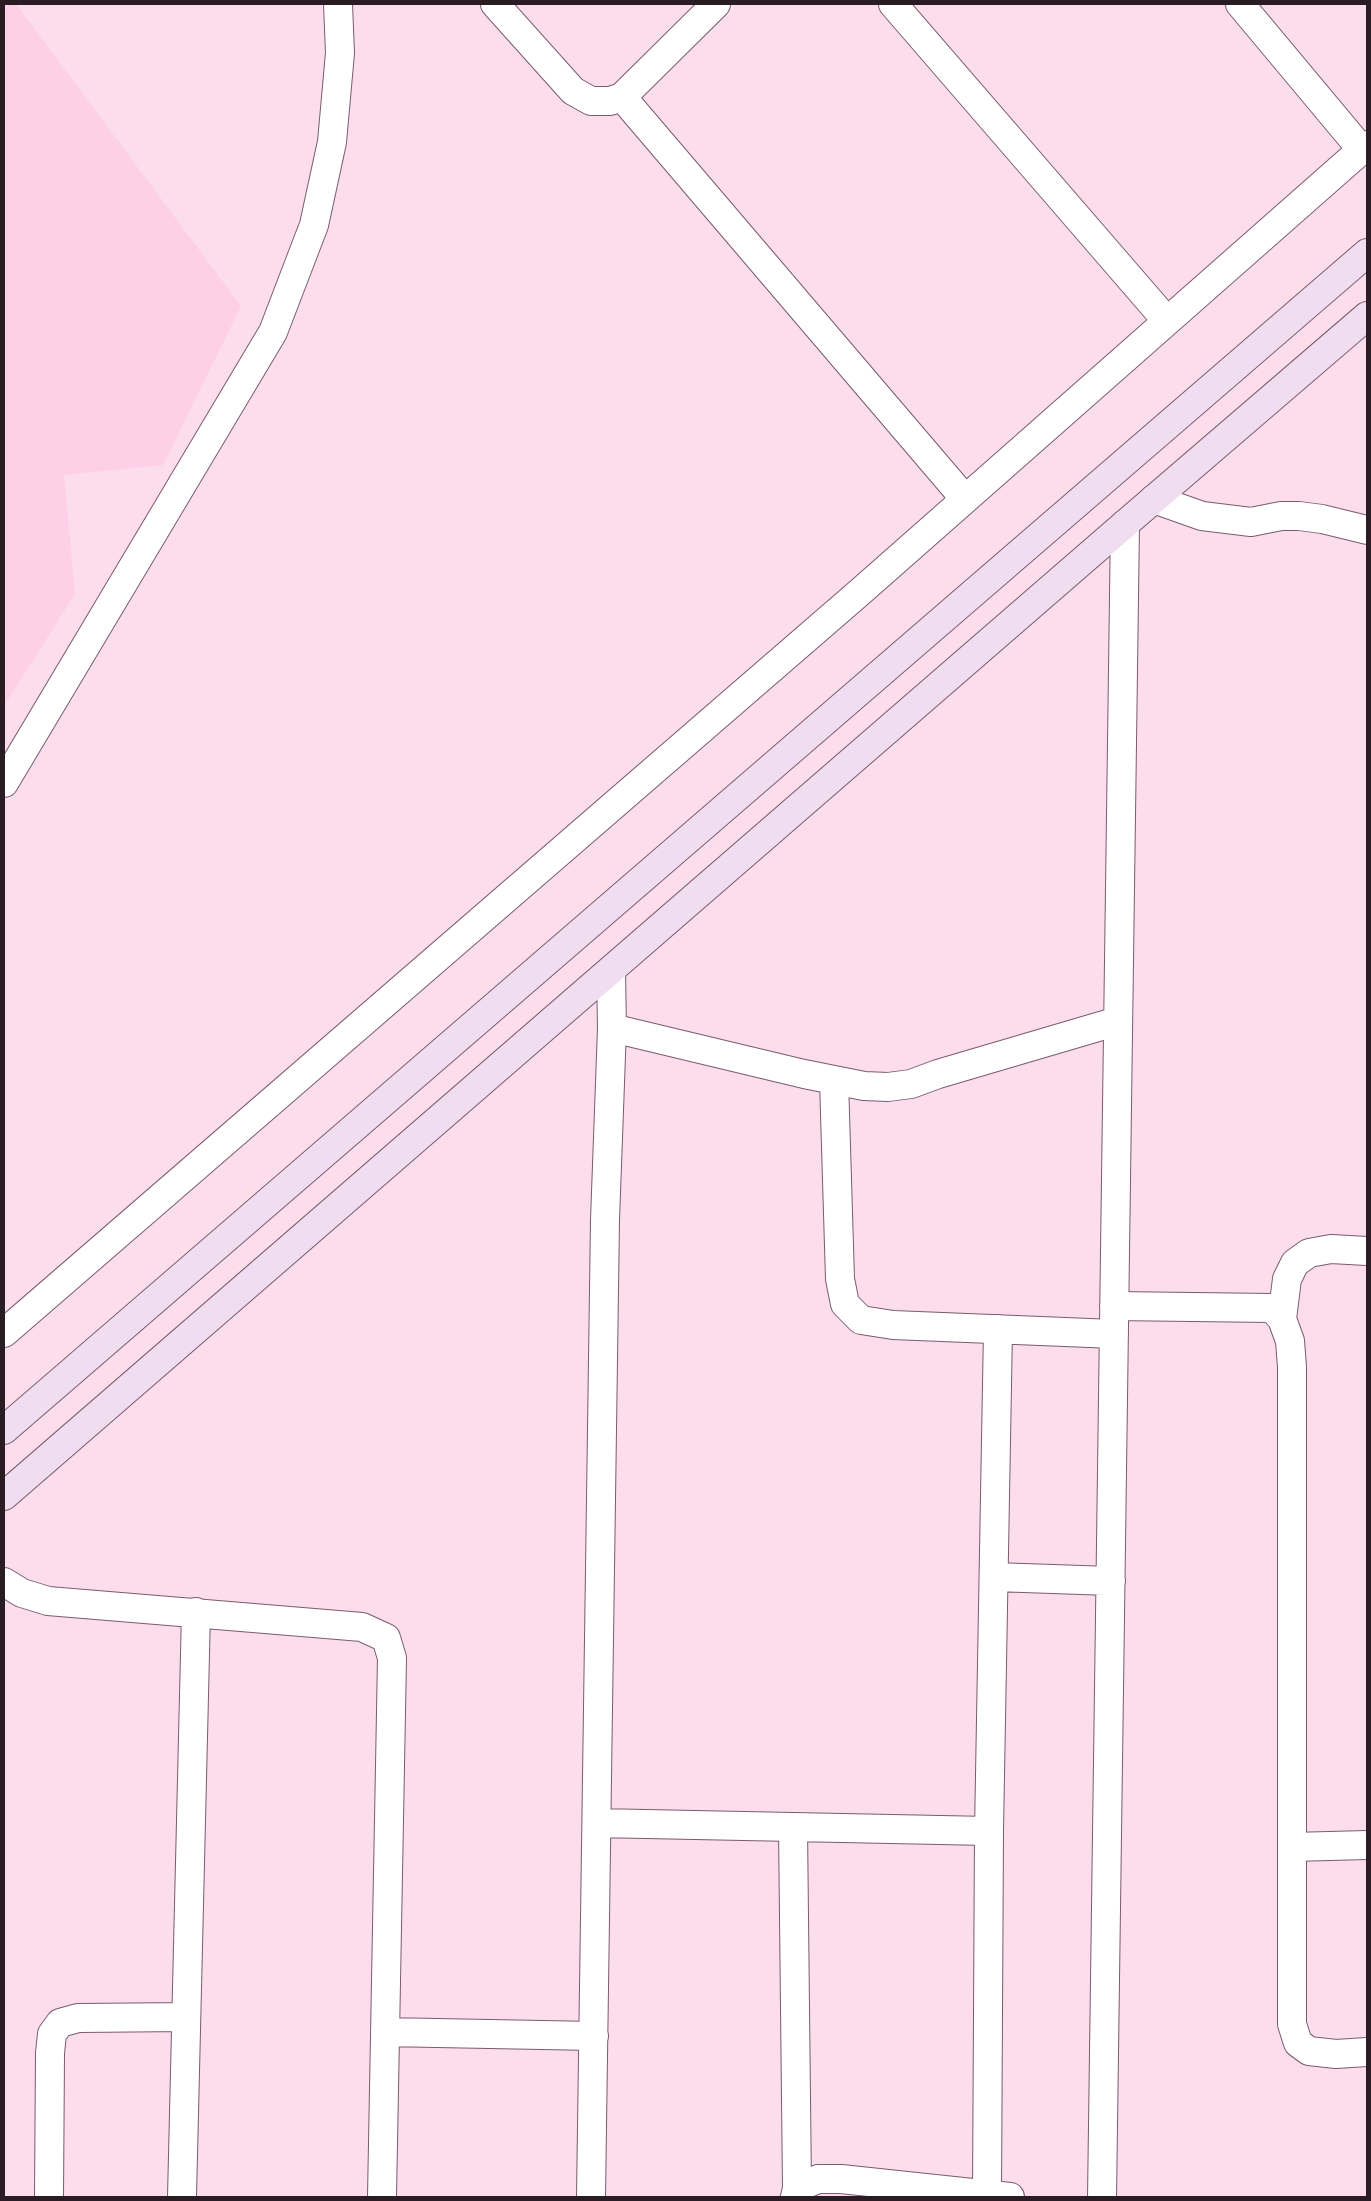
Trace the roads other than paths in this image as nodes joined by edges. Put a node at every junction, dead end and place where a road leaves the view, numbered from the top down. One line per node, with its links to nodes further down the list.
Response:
1 (338, 4): 15 (street)
2 (495, 4): 6 (street)
3 (716, 4): 6 (street)
4 (893, 4): 10 (street)
5 (1240, 4): 7 (street)
6 (622, 97): 11 (street)
7 (1364, 148): 10 (street)
8 (1367, 253): 26 (street)
9 (1367, 316): 12 (street)
10 (1167, 321): 11 (street)
11 (965, 499): 24 (street)
12 (1154, 499): 13 (street); 14 (street)
13 (1125, 524): 16 (street); 17 (street)
14 (1367, 530)
15 (4, 783)
16 (612, 971): 18 (street); 27 (street)
17 (1118, 1021): 19 (street); 21 (street)
18 (612, 1028): 19 (street); 32 (street)
19 (834, 1080): 23 (street)
20 (1367, 1251): 22 (street)
21 (1114, 1306): 22 (street); 25 (street)
22 (1282, 1320): 36 (street)
23 (998, 1329): 25 (street); 28 (street)
24 (4, 1333)
25 (1114, 1334): 29 (street)
26 (4, 1430)
27 (4, 1496)
28 (994, 1577): 29 (street); 34 (street)
29 (1111, 1581): 47 (street)
30 (4, 1582): 31 (street)
31 (196, 1612): 37 (street); 38 (street)
32 (597, 1823): 33 (street); 39 (street)
33 (793, 1827): 34 (street); 41 (street)
34 (989, 1832): 42 (street)
35 (1367, 1845): 36 (street)
36 (1292, 1847): 40 (street)
37 (186, 2017): 43 (street); 44 (street)
38 (384, 2032): 39 (street); 45 (street)
39 (594, 2036): 46 (street)
40 (1367, 2052)
41 (796, 2192): 42 (street)
42 (999, 2196)
43 (49, 2197)
44 (182, 2197)
45 (382, 2197)
46 (592, 2197)
47 (1102, 2197)

